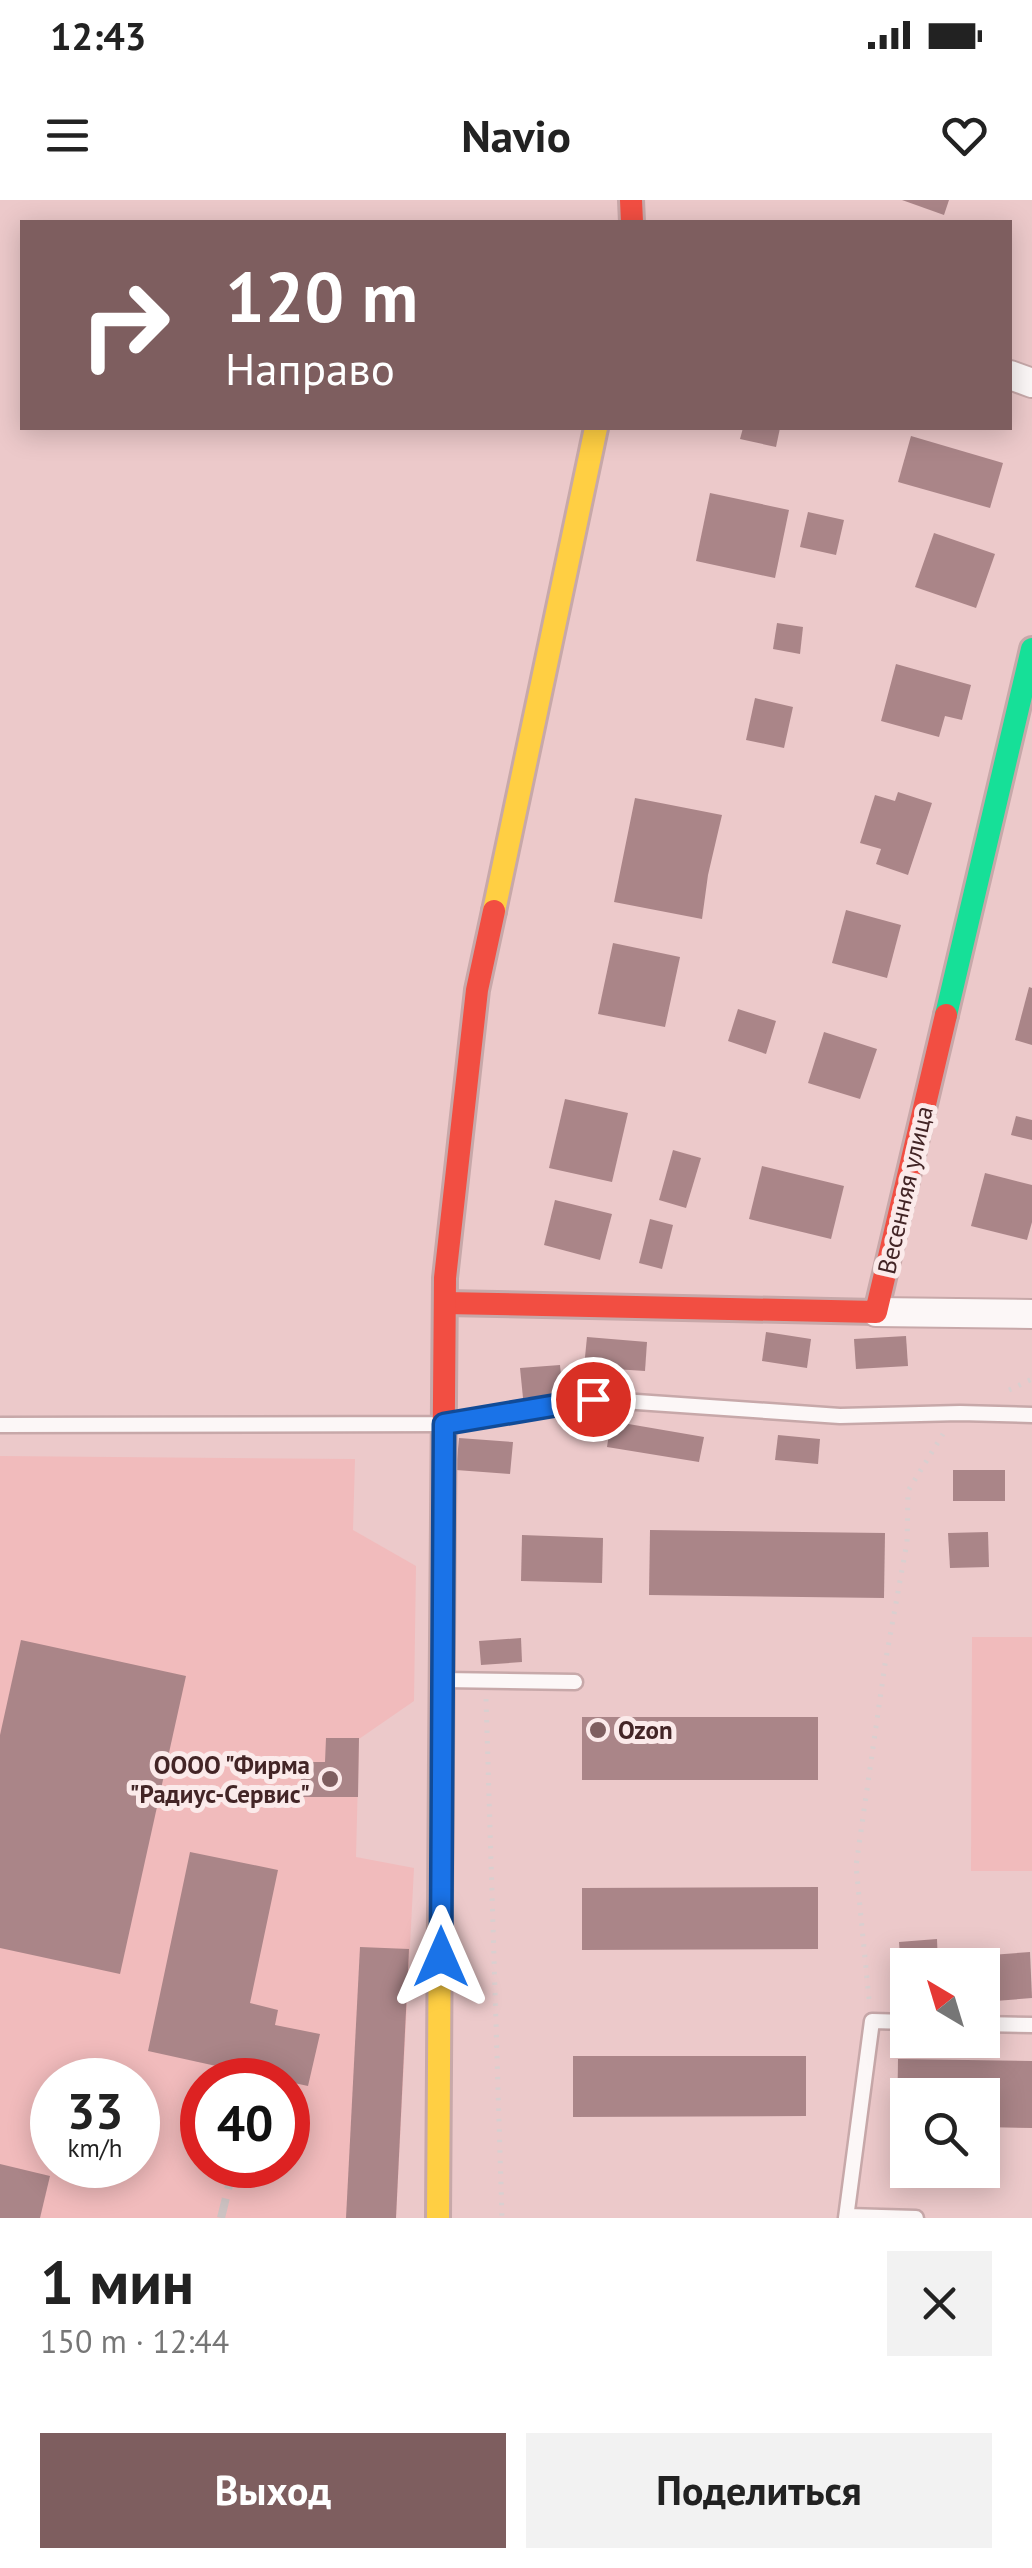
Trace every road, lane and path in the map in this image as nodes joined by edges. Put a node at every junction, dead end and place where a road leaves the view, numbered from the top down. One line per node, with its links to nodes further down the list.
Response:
1 (596, 430): 3 (street)
2 (1032, 649): 4 (street, Весенняя улица)
3 (445, 1303): 4 (street); 9 (street)
4 (876, 1312): 5 (street)
5 (1032, 1314)
6 (1032, 1379): 7 (path)
7 (960, 1413): 8 (lane); 9 (lane); 14 (path)
8 (1032, 1414)
9 (444, 1424): 10 (lane); 11 (street)
10 (0, 1425)
11 (443, 1680): 12 (lane); 19 (street)
12 (485, 1681): 13 (lane); 20 (path)
13 (575, 1682)
14 (872, 2022): 15 (lane); 18 (lane)
15 (890, 2022)
16 (1000, 2024): 17 (lane)
17 (1032, 2025)
18 (846, 2217): 21 (lane)
19 (438, 2218)
20 (502, 2218)
21 (916, 2218)

